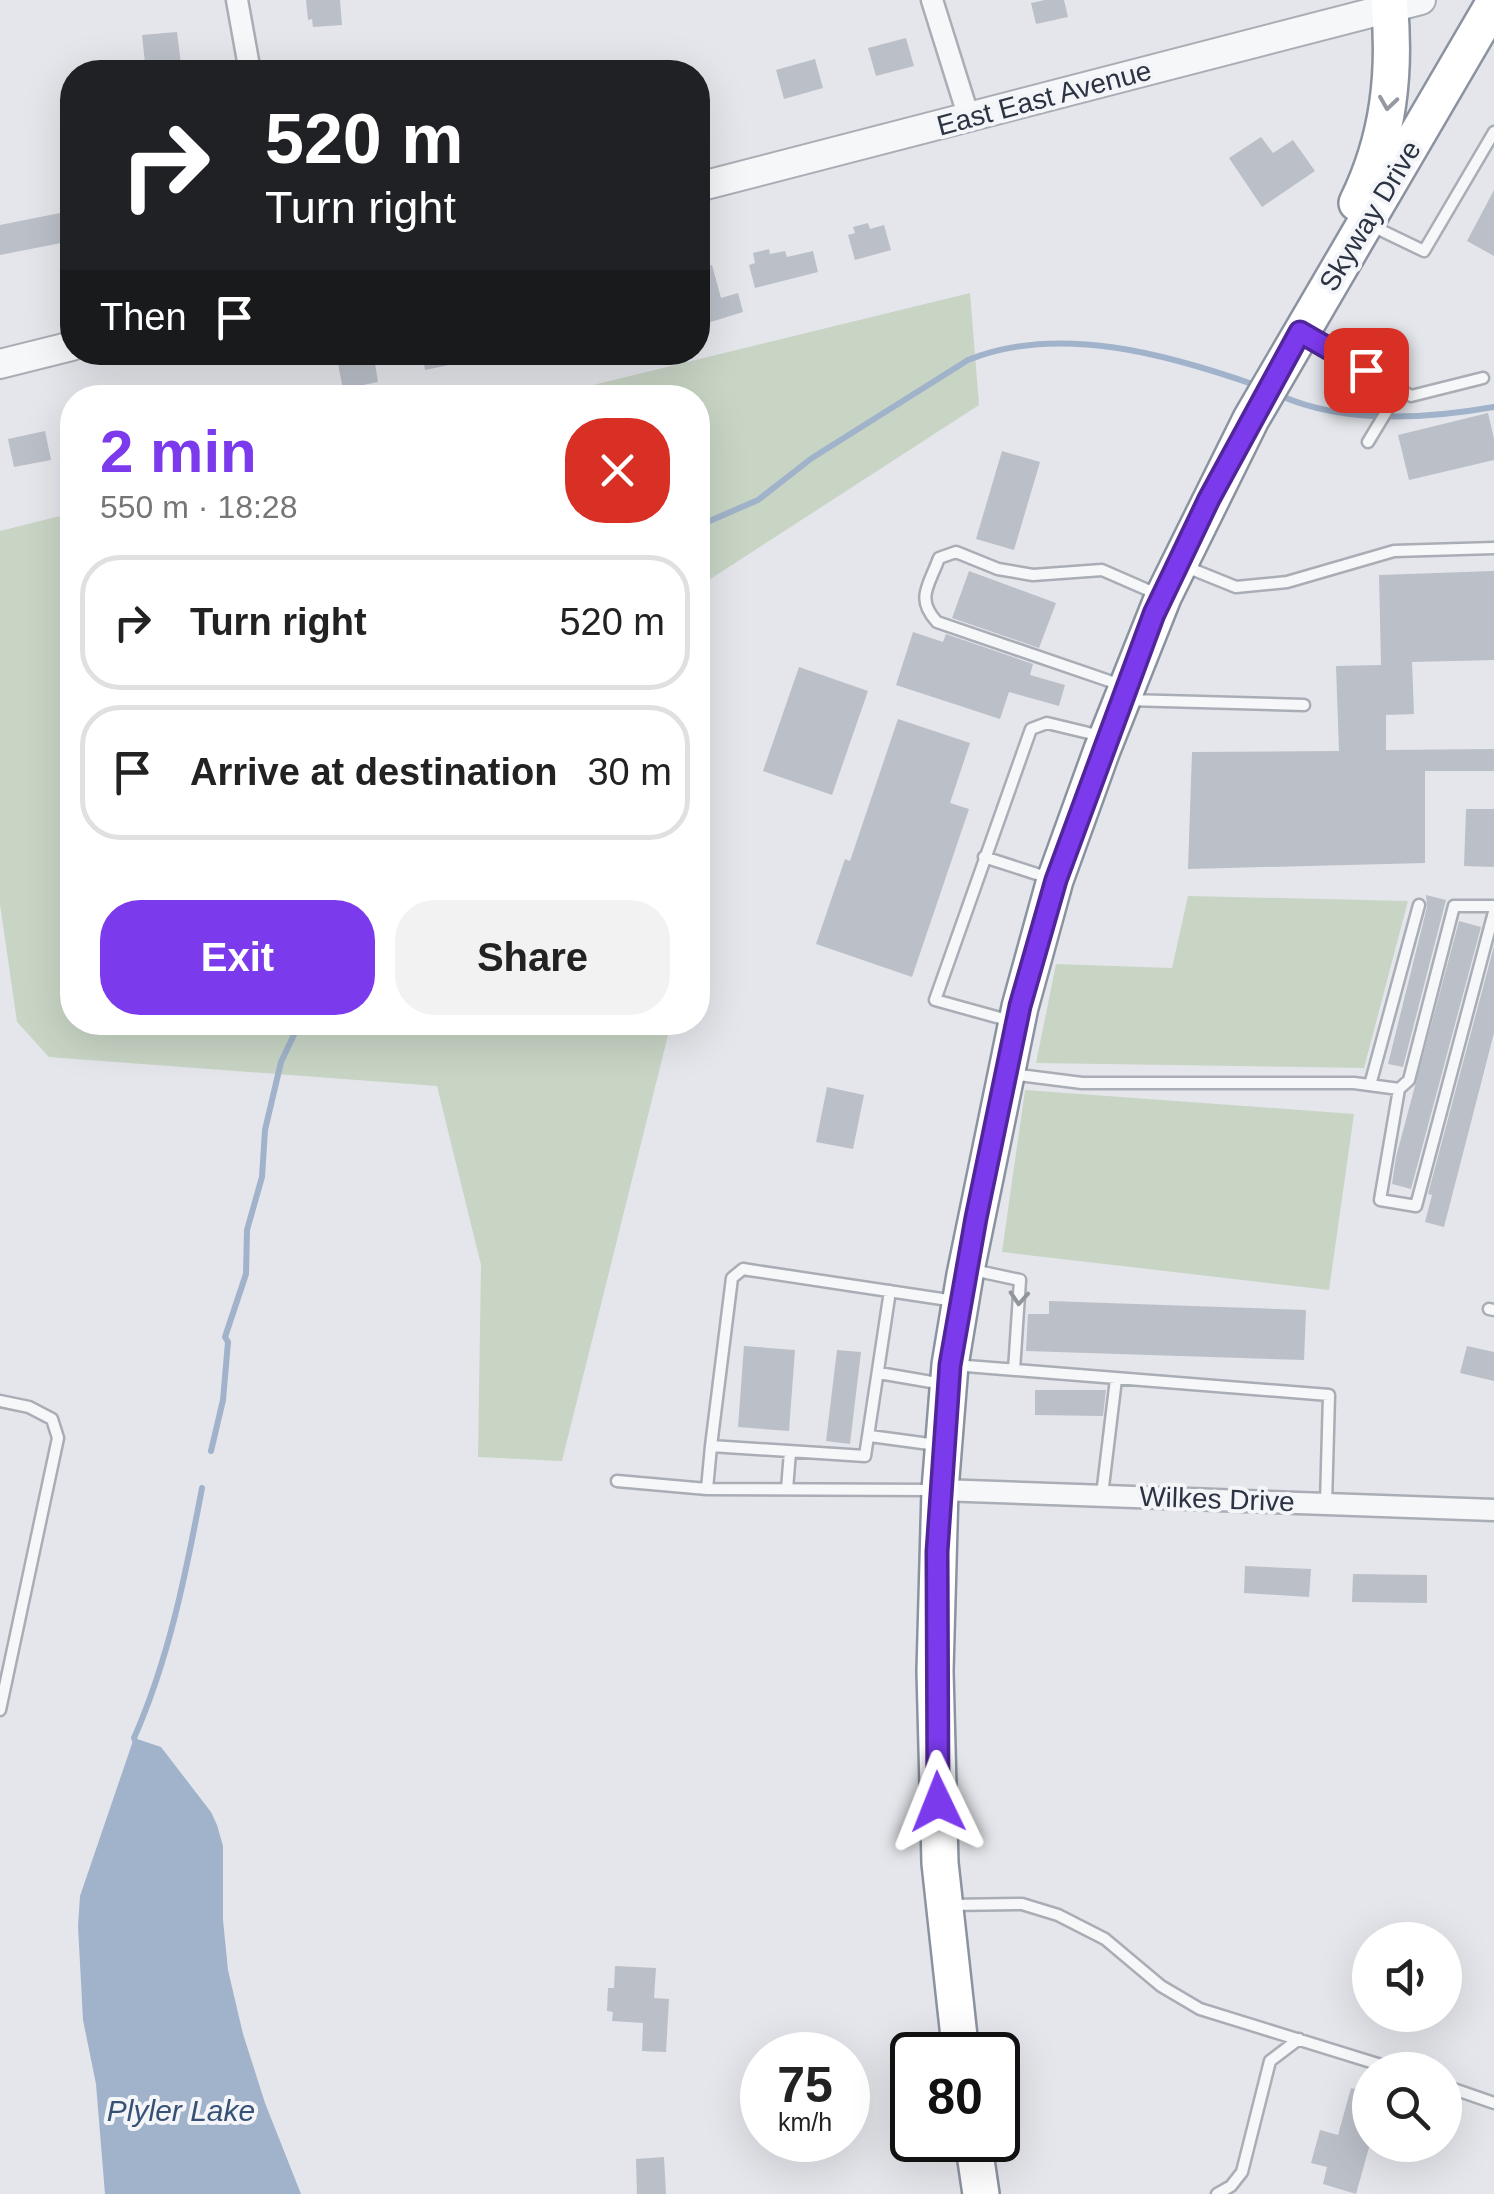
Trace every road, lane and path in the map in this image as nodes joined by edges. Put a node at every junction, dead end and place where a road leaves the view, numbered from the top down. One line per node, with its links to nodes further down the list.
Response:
1 (237, 0): 5 (street)
2 (932, 0): 6 (street)
3 (1400, 2): 6 (street, East East Avenue); 10 (highway, one-way to 10)
4 (1494, 3): 9 (highway, Skyway Drive)
5 (248, 60)
6 (968, 118): 8 (street, East East Avenue)
7 (1494, 132): 9 (lane)
8 (710, 184)
9 (1368, 224): 10 (highway, Skyway Drive)
10 (1300, 332): 14 (lane); 17 (highway, Skyway Drive)
11 (60, 349): 12 (street)
12 (0, 364)
13 (1483, 378): 14 (lane)
14 (1400, 389): 15 (lane)
15 (1368, 442)
16 (1494, 548): 17 (lane)
17 (1178, 564): 18 (highway, Skyway Drive)
18 (1163, 597): 19 (highway, Skyway Drive); 19 (lane)
19 (1124, 693): 20 (lane); 21 (highway, Skyway Drive)
20 (1304, 705)
21 (1107, 737): 22 (lane); 23 (highway, Skyway Drive)
22 (984, 857): 23 (lane); 26 (lane)
23 (1056, 880): 26 (highway, Skyway Drive)
24 (1419, 905): 28 (lane)
25 (1494, 909): 29 (lane); 29 (lane)
26 (1017, 1023): 27 (highway, Skyway Drive)
27 (1005, 1073): 28 (lane); 30 (highway, Skyway Drive)
28 (1370, 1085): 29 (lane)
29 (1400, 1090)
30 (964, 1285): 31 (lane); 32 (lane, one-way to 32); 34 (highway, Skyway Drive)
31 (890, 1291): 33 (lane); 38 (lane)
32 (1014, 1370): 34 (lane); 35 (lane)
33 (878, 1374): 34 (lane); 37 (lane)
34 (949, 1375): 39 (highway, Skyway Drive)
35 (1116, 1378): 45 (lane); 46 (lane)
36 (0, 1401): 48 (lane)
37 (870, 1436): 39 (lane); 40 (lane)
38 (711, 1446): 40 (lane); 42 (lane)
39 (943, 1446): 44 (highway, Skyway Drive)
40 (790, 1452): 43 (lane)
41 (617, 1481): 42 (lane)
42 (707, 1489): 43 (lane)
43 (788, 1489): 44 (lane)
44 (940, 1490): 45 (street, Wilkes Drive); 49 (highway, Skyway Drive)
45 (1102, 1495): 46 (street, Wilkes Drive)
46 (1326, 1503): 47 (street, Wilkes Drive)
47 (1494, 1510)
48 (0, 1710)
49 (943, 1905): 50 (highway, Skyway Drive); 51 (lane)
50 (958, 2032)
51 (1299, 2039): 52 (lane); 57 (lane)
52 (1352, 2056)
53 (1462, 2092): 54 (lane)
54 (1494, 2103)
55 (976, 2162): 56 (highway)
56 (981, 2194)
57 (1217, 2194)

